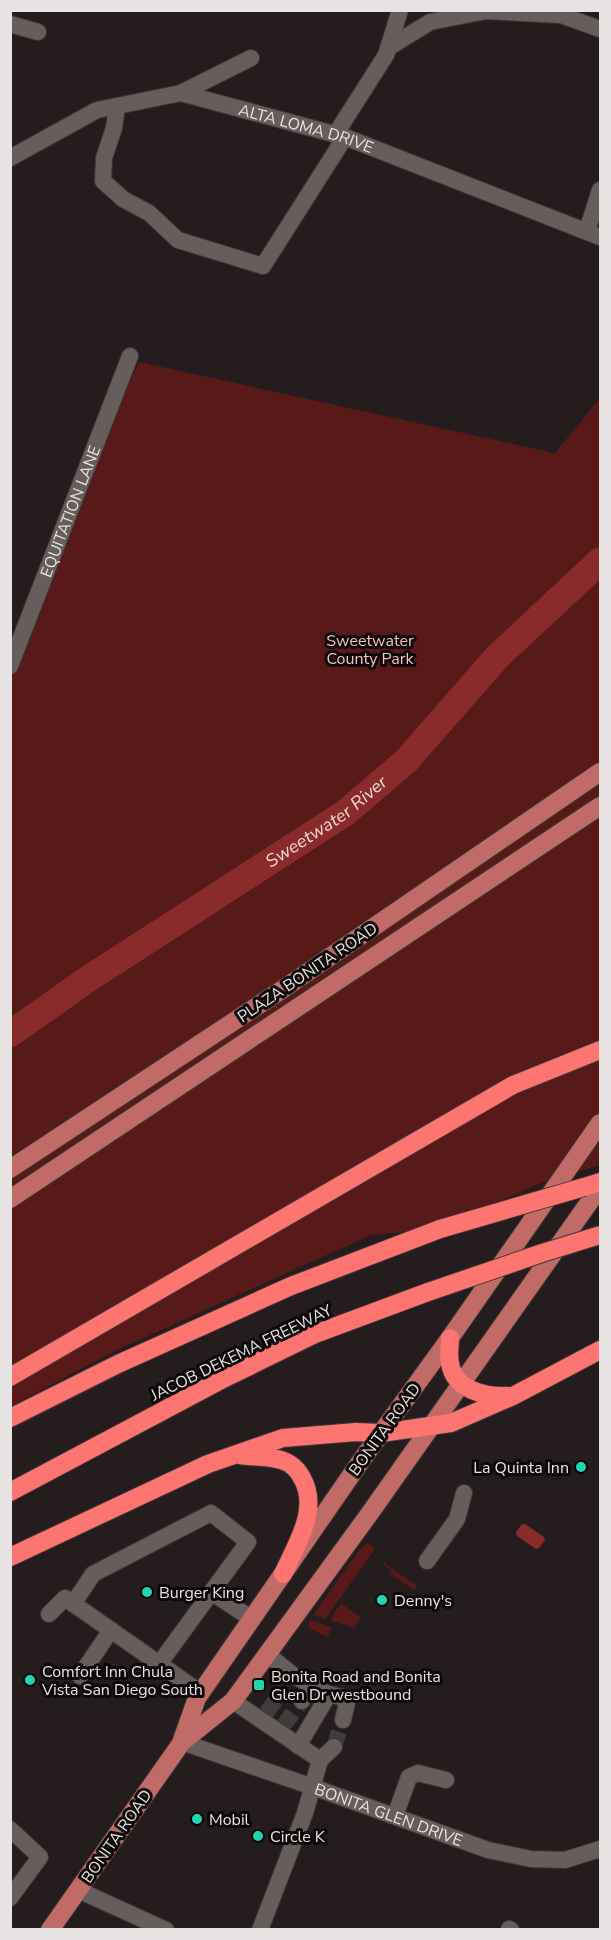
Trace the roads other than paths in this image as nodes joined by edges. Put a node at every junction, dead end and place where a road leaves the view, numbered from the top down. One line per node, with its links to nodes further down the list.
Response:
1 (400, 10): 5 (street)
2 (10, 24): 4 (street)
3 (600, 29): 5 (street)
4 (38, 32)
5 (388, 48): 9 (street)
6 (251, 58): 7 (street)
7 (180, 93): 8 (street, ALTA LOMA DRIVE); 9 (street, ALTA LOMA DRIVE)
8 (117, 105): 9 (street); 10 (street, ALTA LOMA DRIVE)
9 (340, 136): 12 (street, ALTA LOMA DRIVE)
10 (10, 158)
11 (600, 190): 12 (street)
12 (594, 234)
13 (130, 356): 14 (street, EQUITATION LANE)
14 (10, 666)
15 (600, 771): 19 (main road, PLAZA BONITA ROAD)
16 (600, 806): 21 (main road, PLAZA BONITA ROAD)
17 (599, 1052): 25 (highway)
18 (600, 1123): 23 (main road, BONITA ROAD)
19 (10, 1169)
20 (600, 1185): 26 (main road, BONITA ROAD); 28 (highway, bridge)
21 (10, 1199)
22 (600, 1235): 32 (highway, JACOB DEKEMA FREEWAY, bridge)
23 (450, 1338): 26 (highway); 30 (main road, BONITA ROAD)
24 (600, 1350): 27 (highway)
25 (10, 1377)
26 (461, 1384): 27 (highway); 29 (main road, BONITA ROAD)
27 (513, 1396): 29 (highway)
28 (10, 1418)
29 (430, 1427): 30 (highway); 42 (main road, BONITA ROAD)
30 (381, 1433): 31 (highway); 36 (main road, BONITA ROAD)
31 (235, 1454): 34 (highway); 36 (highway)
32 (10, 1492)
33 (464, 1493): 35 (street)
34 (10, 1557)
35 (427, 1561)
36 (283, 1574): 40 (main road, BONITA ROAD)
37 (211, 1592): 38 (street); 40 (street); 43 (street)
38 (73, 1604): 39 (street); 41 (street)
39 (49, 1614)
40 (252, 1619): 46 (main road, BONITA ROAD)
41 (111, 1630): 43 (street); 44 (street)
42 (267, 1654): 45 (street); 48 (main road, BONITA ROAD)
43 (159, 1664): 46 (street)
44 (80, 1676)
45 (312, 1685): 47 (street); 49 (street)
46 (201, 1693): 51 (main road, BONITA ROAD)
47 (336, 1696): 50 (street); 52 (street)
48 (233, 1701): 51 (main road, BONITA ROAD); 52 (street)
49 (302, 1701)
50 (343, 1720)
51 (182, 1742): 56 (street, BONITA GLEN DRIVE); 60 (main road, BONITA ROAD)
52 (298, 1746): 54 (street)
53 (334, 1747): 54 (street)
54 (320, 1760): 56 (street)
55 (446, 1780): 57 (street)
56 (314, 1786): 57 (street, BONITA GLEN DRIVE); 64 (street)
57 (395, 1816): 59 (street, BONITA GLEN DRIVE)
58 (10, 1829): 61 (street)
59 (600, 1850)
60 (78, 1890): 62 (main road, BONITA ROAD); 63 (street)
61 (10, 1898)
62 (50, 1929)
63 (166, 1929)
64 (260, 1929)

